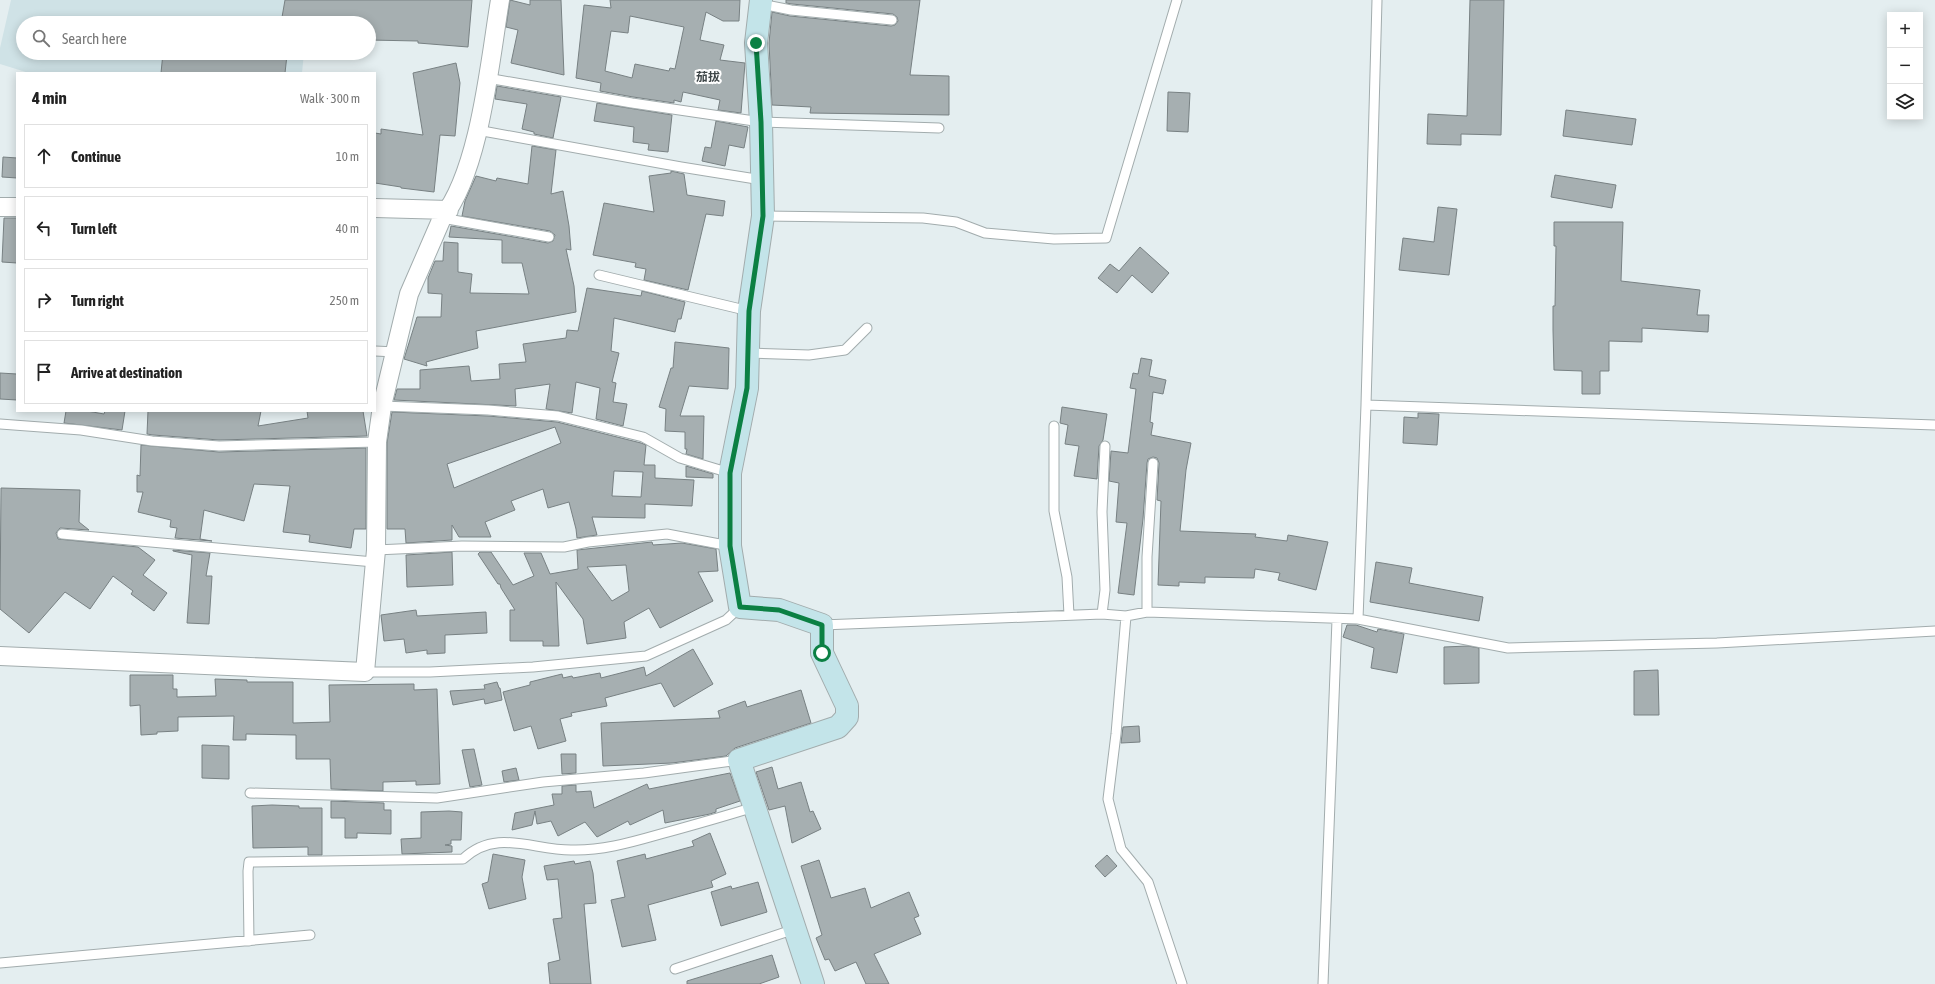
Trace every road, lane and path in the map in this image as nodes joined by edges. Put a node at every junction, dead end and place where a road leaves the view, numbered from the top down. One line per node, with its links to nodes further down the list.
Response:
1 (500, 0): 6 (street)
2 (1177, 0): 15 (lane)
3 (1377, 0): 23 (lane)
4 (761, 2): 5 (lane); 7 (street)
5 (892, 20)
6 (487, 78): 7 (lane); 9 (street)
7 (761, 122): 8 (lane); 10 (street)
8 (939, 128)
9 (477, 130): 10 (lane); 14 (street)
10 (762, 180): 15 (street)
11 (0, 207): 12 (street)
12 (16, 207)
13 (376, 208): 14 (street)
14 (445, 214): 16 (lane); 21 (street)
15 (763, 216): 18 (street)
16 (549, 237)
17 (599, 275): 18 (lane)
18 (749, 311): 22 (street)
19 (867, 328): 22 (lane)
20 (376, 351): 21 (lane)
21 (396, 352): 24 (street)
22 (748, 353): 31 (street)
23 (1366, 405): 26 (lane); 40 (lane)
24 (382, 406): 28 (street); 31 (lane)
25 (0, 424): 28 (lane)
26 (1935, 425)
27 (1054, 426): 38 (lane)
28 (377, 442): 34 (street)
29 (1105, 446): 37 (lane)
30 (1153, 463): 36 (lane)
31 (730, 473): 33 (street)
32 (62, 534): 34 (lane)
33 (730, 546): 34 (lane); 35 (street)
34 (375, 556): 45 (street)
35 (740, 607): 42 (street); 45 (lane)
36 (1147, 612): 39 (lane); 41 (lane)
37 (1102, 614): 38 (lane); 39 (lane)
38 (1069, 615): 42 (lane)
39 (1126, 616): 55 (lane)
40 (1358, 619): 41 (lane); 43 (lane)
41 (1337, 620): 56 (lane)
42 (822, 625): 46 (street)
43 (1935, 631)
44 (0, 656): 45 (street)
45 (365, 672)
46 (739, 760): 47 (lane); 48 (street)
47 (250, 793)
48 (754, 807): 49 (street); 51 (lane)
49 (795, 929): 53 (lane); 54 (street)
50 (310, 935): 51 (lane)
51 (249, 941): 52 (lane)
52 (0, 963)
53 (675, 969)
54 (813, 984)
55 (1182, 984)
56 (1323, 984)

